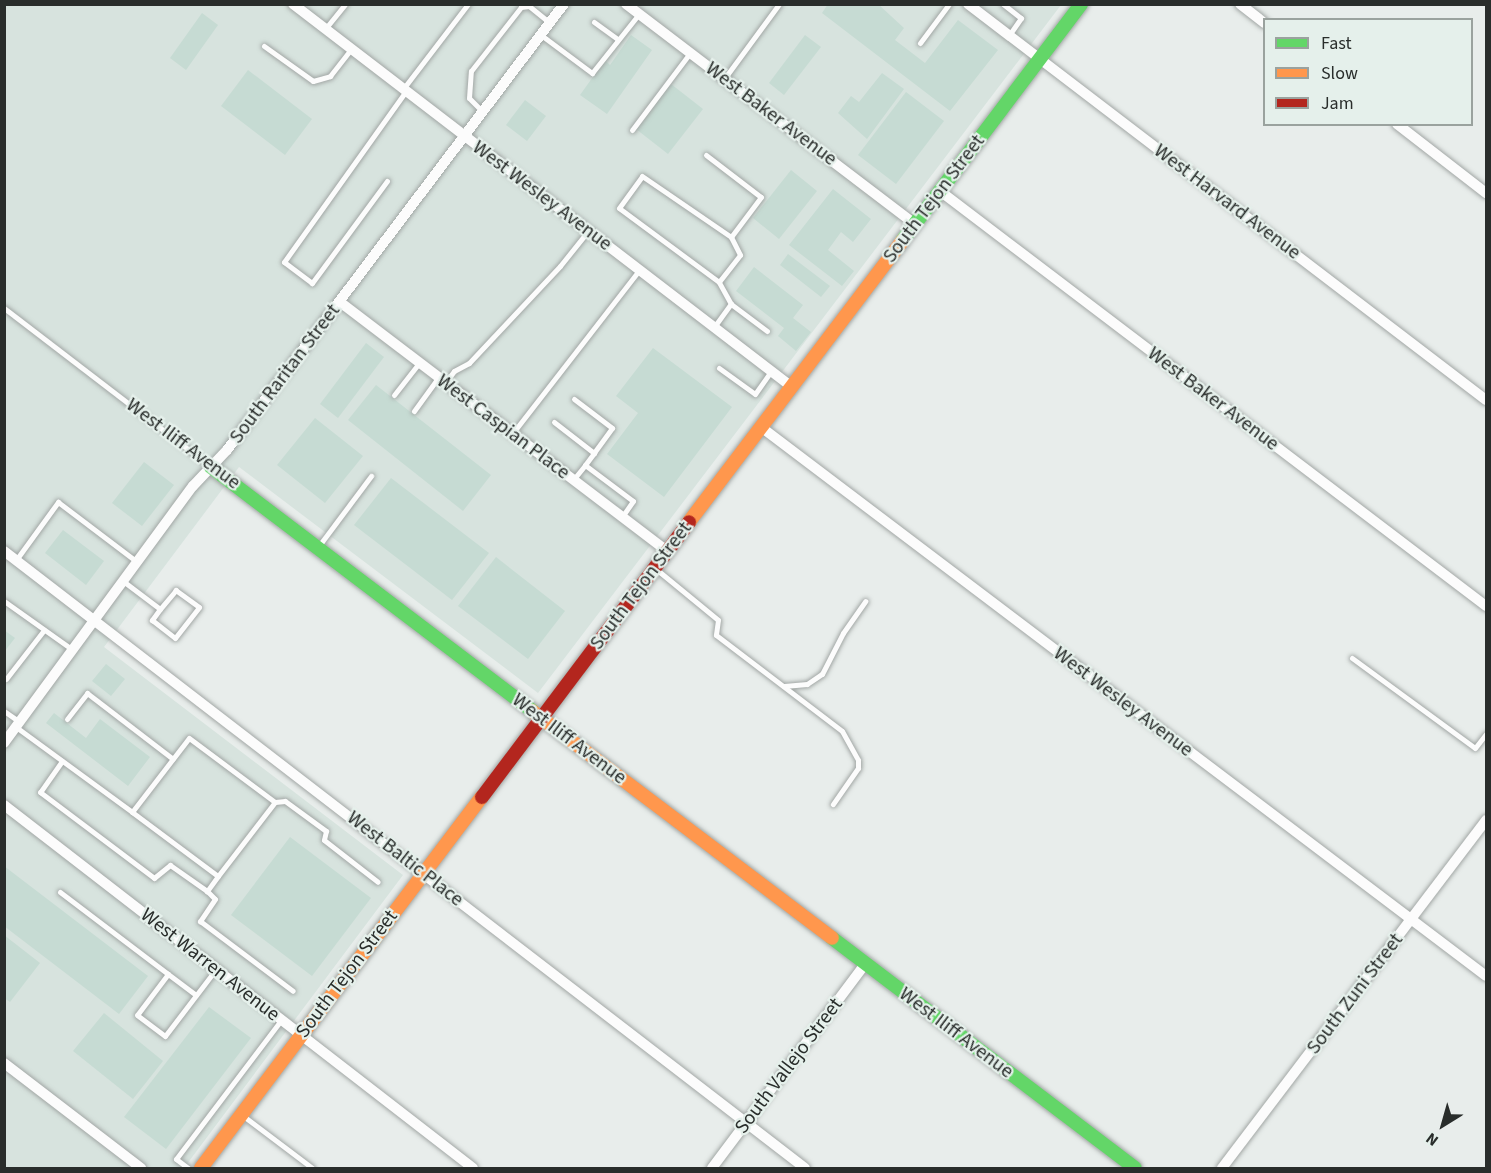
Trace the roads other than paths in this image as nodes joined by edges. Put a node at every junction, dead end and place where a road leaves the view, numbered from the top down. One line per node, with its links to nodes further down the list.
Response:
1 (292, 4): 16 (street, West Wesley Avenue)
2 (345, 4): 16 (lane)
3 (468, 4): 26 (lane)
4 (564, 4): 15 (street, South Raritan Street)
5 (626, 4): 12 (street, West Baker Avenue)
6 (779, 4): 25 (lane)
7 (950, 4): 20 (lane)
8 (968, 4): 18 (street, West Harvard Avenue)
9 (1003, 4): 18 (lane)
10 (1081, 4): 24 (street, South Tejon Street)
11 (1240, 4): 14 (street)
12 (639, 14): 19 (lane); 23 (street, West Baker Avenue)
13 (594, 22): 19 (lane)
14 (1263, 22)
15 (550, 23): 17 (street, South Raritan Street); 27 (lane)
16 (325, 29): 22 (street, West Wesley Avenue)
17 (541, 35): 19 (lane); 27 (street, South Raritan Street)
18 (1008, 35): 24 (street, West Harvard Avenue)
19 (617, 39)
20 (920, 43)
21 (264, 46): 22 (lane)
22 (351, 49): 26 (street, West Wesley Avenue)
23 (690, 53): 25 (street, West Baker Avenue); 29 (lane)
24 (1040, 59): 33 (street, South Tejon Street); 52 (street, West Harvard Avenue)
25 (724, 79): 35 (street, West Baker Avenue)
26 (404, 90): 30 (street, West Wesley Avenue); 32 (lane)
27 (483, 111): 30 (street, South Raritan Street)
28 (1400, 126): 34 (street)
29 (632, 130)
30 (465, 136): 36 (street, West Wesley Avenue); 40 (street, South Raritan Street)
31 (706, 155): 37 (lane)
32 (387, 181)
33 (940, 191): 35 (street, South Tejon Street); 72 (street, West Baker Avenue)
34 (1486, 193)
35 (915, 224): 49 (street, South Tejon Street)
36 (588, 231): 38 (street, West Wesley Avenue); 48 (lane)
37 (731, 237): 39 (lane); 39 (lane)
38 (639, 270): 43 (street, West Wesley Avenue); 56 (lane)
39 (718, 282): 41 (lane)
40 (339, 302): 45 (street, West Caspian Place); 59 (street, South Raritan Street)
41 (731, 304): 43 (lane); 44 (lane)
42 (4, 308): 59 (lane, West Iliff Avenue)
43 (714, 327): 47 (street, West Wesley Avenue)
44 (767, 331)
45 (419, 363): 48 (street, West Caspian Place); 50 (lane)
46 (719, 368): 47 (lane)
47 (771, 371): 49 (street, West Wesley Avenue)
48 (442, 380): 53 (lane); 56 (street, West Caspian Place)
49 (792, 387): 55 (street, South Tejon Street)
50 (394, 395)
51 (574, 399): 57 (lane)
52 (1486, 400)
53 (414, 411)
54 (554, 422): 57 (lane)
55 (761, 427): 65 (street, South Tejon Street); 98 (street, West Wesley Avenue)
56 (512, 434): 61 (street, West Caspian Place)
57 (594, 453): 58 (lane)
58 (585, 465): 61 (lane); 62 (lane)
59 (212, 467): 63 (street, West Iliff Avenue); 67 (street, South Raritan Street)
60 (371, 476): 63 (lane)
61 (573, 480): 62 (street, West Caspian Place)
62 (622, 517): 65 (street, West Caspian Place)
63 (318, 547): 81 (street, West Iliff Avenue)
64 (4, 551): 66 (street, West Baltic Place)
65 (667, 552): 68 (street, South Tejon Street)
66 (16, 560): 67 (lane); 74 (street, West Baltic Place)
67 (137, 562): 69 (street, South Raritan Street)
68 (655, 568): 79 (lane); 81 (street, South Tejon Street)
69 (123, 581): 73 (lane); 74 (street, South Raritan Street)
70 (4, 601): 75 (lane)
71 (865, 601): 79 (lane)
72 (1486, 606)
73 (160, 609): 73 (lane)
74 (95, 620): 76 (street, South Raritan Street); 93 (street, West Baltic Place)
75 (44, 630): 76 (lane); 78 (lane)
76 (73, 650): 83 (street, South Raritan Street)
77 (1352, 658): 84 (lane)
78 (6, 679)
79 (784, 686): 89 (lane)
80 (4, 711): 83 (lane)
81 (542, 718): 93 (street, South Tejon Street); 99 (street, West Iliff Avenue)
82 (67, 719): 86 (lane)
83 (18, 725): 85 (street, South Raritan Street); 87 (lane)
84 (1486, 734)
85 (4, 743)
86 (173, 759): 88 (lane); 91 (lane)
87 (62, 761): 91 (lane); 96 (lane)
88 (275, 802): 94 (lane); 95 (lane)
89 (833, 804)
90 (6, 808): 100 (street, West Warren Avenue)
91 (132, 812): 94 (lane)
92 (1486, 820): 98 (street, South Zuni Street)
93 (423, 874): 106 (street, South Tejon Street); 109 (street, West Baltic Place)
94 (218, 876): 96 (lane)
95 (378, 882)
96 (207, 891): 103 (lane)
97 (60, 892): 101 (lane)
98 (1412, 919): 102 (street, West Wesley Avenue); 118 (street, South Zuni Street)
99 (866, 964): 109 (street, South Vallejo Street); 117 (street, West Iliff Avenue)
100 (216, 969): 104 (lane); 105 (street, West Warren Avenue)
101 (168, 974): 104 (lane); 104 (lane)
102 (1486, 976)
103 (293, 991)
104 (196, 995)
105 (281, 1020): 106 (street, West Warren Avenue); 111 (lane)
106 (301, 1035): 108 (street, South Tejon Street); 114 (street, West Warren Avenue)
107 (4, 1063): 110 (street)
108 (242, 1114): 112 (street, South Tejon Street); 113 (lane)
109 (747, 1123): 115 (street, South Vallejo Street); 116 (street, West Baltic Place)
110 (141, 1168)
111 (188, 1168)
112 (201, 1168)
113 (312, 1168)
114 (473, 1168)
115 (712, 1168)
116 (806, 1168)
117 (1135, 1168)
118 (1222, 1168)

